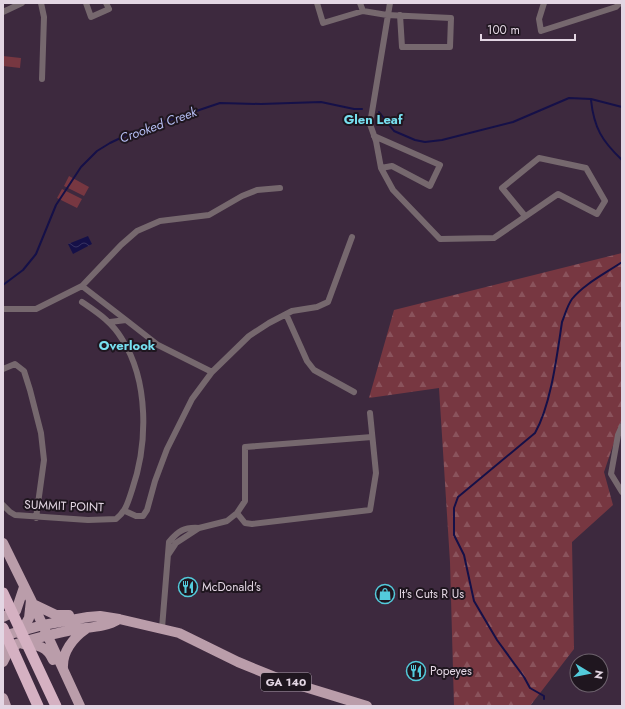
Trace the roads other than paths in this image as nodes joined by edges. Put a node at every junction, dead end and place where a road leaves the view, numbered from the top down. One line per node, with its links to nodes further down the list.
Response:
1 (22, 3): 11 (street)
2 (41, 3): 14 (street)
3 (86, 3): 4 (street)
4 (106, 3)
5 (317, 3): 10 (street)
6 (360, 3): 10 (street)
7 (390, 3): 12 (street)
8 (544, 3): 9 (street)
9 (620, 3)
10 (363, 11): 12 (street)
11 (3, 12)
12 (387, 15): 13 (street); 15 (street)
13 (400, 15): 13 (street)
14 (42, 79)
15 (374, 136): 16 (street); 16 (street)
16 (381, 168): 18 (street)
17 (280, 188): 20 (street)
18 (525, 216): 18 (street)
19 (352, 237): 23 (street)
20 (82, 286): 22 (street); 24 (street)
21 (82, 302): 25 (street)
22 (3, 309)
23 (286, 314): 27 (street); 28 (street)
24 (126, 320): 25 (street); 27 (street)
25 (110, 322): 34 (street)
26 (3, 369): 36 (street)
27 (212, 372): 34 (street)
28 (354, 392)
29 (370, 412): 31 (street)
30 (622, 426): 32 (street)
31 (372, 437): 35 (street); 35 (street)
32 (622, 492)
33 (3, 505): 36 (street, SUMMIT POINT)
34 (125, 511): 36 (street, SUMMIT POINT)
35 (237, 513): 46 (street)
36 (36, 518)
37 (3, 543): 38 (main road)
38 (24, 587): 40 (main road); 41 (main road)
39 (3, 593): 53 (highway)
40 (32, 602): 42 (main road); 44 (main road); 47 (main road)
41 (3, 617)
42 (119, 619): 44 (main road, GA 140); 45 (main road, GA 140); 46 (main road, GA 140)
43 (3, 628): 52 (highway)
44 (47, 628): 45 (main road, GA 140); 47 (main road, GA 140); 47 (main road); 49 (main road)
45 (87, 628): 49 (main road)
46 (162, 628): 56 (main road, GA 140)
47 (11, 642): 48 (main road); 54 (main road)
48 (3, 662)
49 (64, 670): 55 (main road)
50 (3, 698): 51 (main road)
51 (6, 706)
52 (38, 706)
53 (56, 706)
54 (74, 706)
55 (80, 706)
56 (367, 706)

